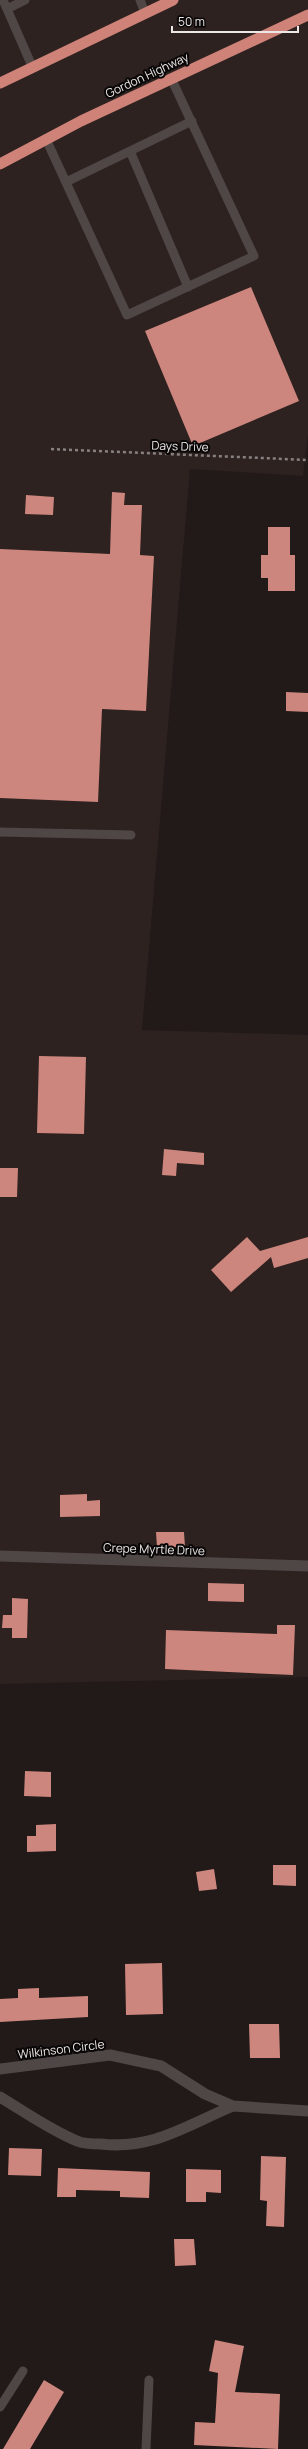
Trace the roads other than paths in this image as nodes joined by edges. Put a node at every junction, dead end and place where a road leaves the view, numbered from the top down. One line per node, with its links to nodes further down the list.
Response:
1 (25, 0): 4 (lane)
2 (140, 0): 5 (lane)
3 (173, 0): 5 (highway)
4 (5, 4): 7 (lane)
5 (145, 13): 7 (highway)
6 (308, 15): 8 (highway, Gordon Highway)
7 (32, 66): 9 (highway)
8 (172, 78): 10 (lane); 11 (highway, Gordon Highway)
9 (0, 83)
10 (192, 121): 12 (lane); 15 (lane)
11 (46, 139): 13 (highway, Gordon Highway); 14 (lane)
12 (130, 151): 14 (lane); 15 (lane)
13 (0, 164)
14 (66, 182): 15 (lane)
15 (188, 287)
16 (0, 832): 17 (lane)
17 (131, 835)
18 (0, 1556): 19 (street, Crepe Myrtle Drive)
19 (308, 1566)
20 (0, 2069): 22 (street, Wilkinson Circle)
21 (0, 2097): 22 (street, Wilkinson Circle)
22 (233, 2106): 23 (street, Wilkinson Circle)
23 (308, 2111)
24 (23, 2371): 26 (lane)
25 (149, 2380): 27 (lane)
26 (0, 2407)
27 (146, 2449)

